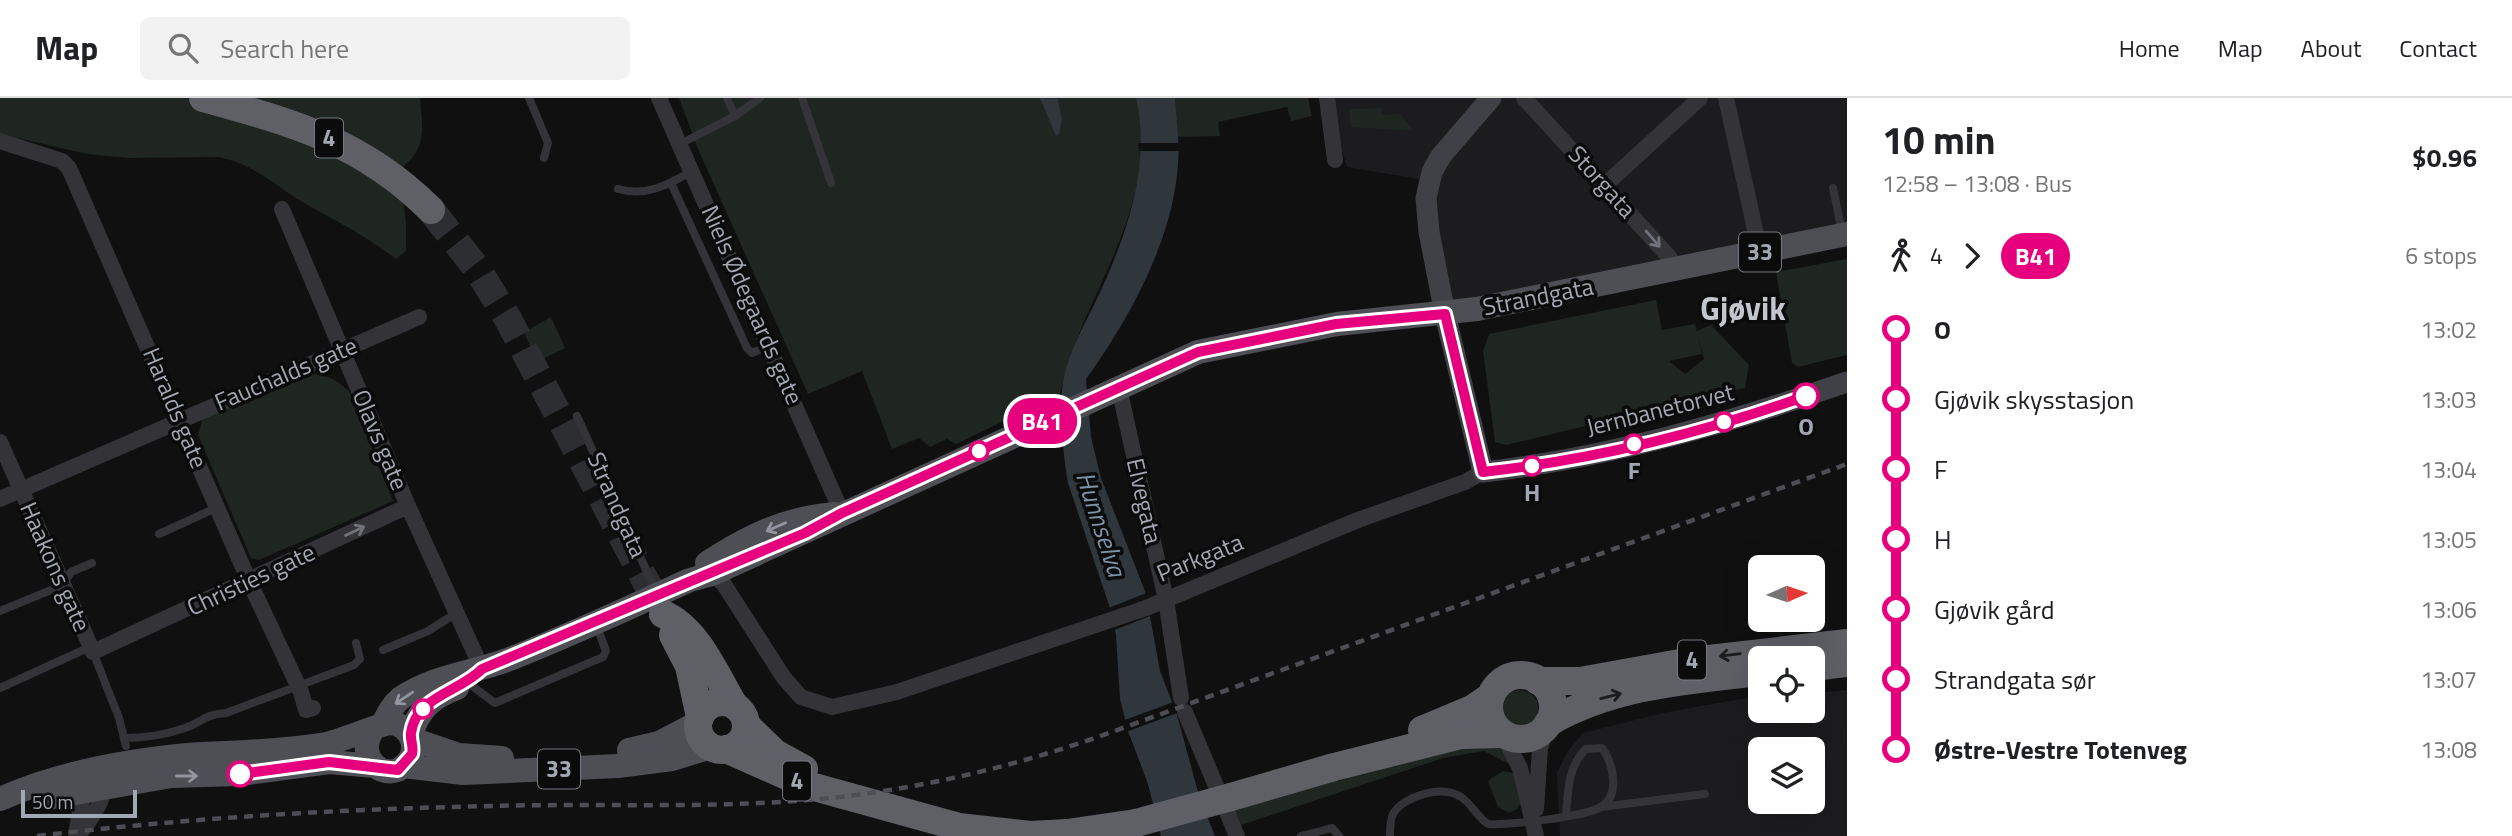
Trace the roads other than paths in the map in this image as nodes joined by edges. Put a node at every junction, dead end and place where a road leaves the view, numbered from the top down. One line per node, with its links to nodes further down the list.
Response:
1 (204, 98): 24 (highway, 4)
2 (529, 98): 15 (lane)
3 (659, 98): 14 (street, Niels Ødegaards gate)
4 (727, 98): 12 (lane)
5 (760, 98): 12 (lane)
6 (802, 98): 19 (lane)
7 (1327, 98): 16 (street)
8 (1491, 98): 28 (main road)
9 (1524, 98): 20 (street, Storgata)
10 (1700, 98): 20 (street)
11 (1726, 98): 26 (street)
12 (735, 116): 14 (lane)
13 (0, 141): 35 (street, Haralds gate)
14 (680, 144): 17 (street, Niels Ødegaards gate)
15 (544, 158)
16 (1335, 160)
17 (692, 171): 18 (lane); 30 (street, Niels Ødegaards gate)
18 (671, 183): 22 (lane); 30 (lane)
19 (831, 183)
20 (1606, 184): 27 (street, Storgata, one-way to 27)
21 (1833, 188): 25 (lane)
22 (618, 189)
23 (282, 209): 31 (street, Olavs gate)
24 (431, 211)
25 (1845, 234): 26 (main road, Strandgata / 33)
26 (1760, 252): 27 (main road, Strandgata / 33)
27 (1673, 270): 28 (main road, Strandgata / 33)
28 (1445, 314): 33 (main road, Strandgata / 33); 37 (main road)
29 (419, 317): 31 (street, Fauchalds gate)
30 (769, 346): 42 (street, Niels Ødegaards gate)
31 (341, 351): 35 (street, Fauchalds gate); 40 (street, Olavs gate)
32 (1847, 382): 37 (main road, Jernbanetorvet)
33 (1111, 391): 42 (main road, Strandgata / 33); 49 (street, Elvegata)
34 (577, 416): 48 (lane, Strandgata)
35 (180, 420): 38 (street, Fauchalds gate); 41 (street, Haralds gate)
36 (0, 442): 38 (street, Haakons gate)
37 (1483, 472): 49 (street, Parkgata)
38 (21, 491): 39 (street, Fauchalds gate); 47 (street, Haakons gate)
39 (0, 499)
40 (408, 506): 46 (street, Christies gate, one-way to 40); 51 (street, Olavs gate)
41 (218, 507): 43 (lane); 46 (street, Haralds gate)
42 (842, 513): 45 (main road, Strandgata / 33)
43 (159, 534)
44 (92, 563): 47 (lane)
45 (701, 577): 48 (main road, Strandgata / 33); 49 (street, Parkgata)
46 (249, 581): 55 (street, Christies gate); 62 (street, Haralds gate)
47 (63, 585): 50 (lane); 55 (street, Haakons gate)
48 (657, 595): 52 (main road, Strandgata / 33)
49 (1167, 600): 84 (street, Elvegata)
50 (0, 611)
51 (458, 612): 56 (lane); 60 (street, Olavs gate)
52 (595, 622): 60 (main road, Strandgata / 33); 60 (lane)
53 (356, 643): 62 (lane)
54 (1847, 643): 61 (highway, 4, one-way to 61)
55 (92, 649): 62 (lane); 63 (lane, Christies gate)
56 (383, 650)
57 (1847, 663): 58 (highway)
58 (1825, 666)
59 (1748, 674): 67 (highway, 4, one-way to 59)
60 (475, 676): 68 (main road, Strandgata / 33, one-way to 68); 71 (main road, Strandgata / 33)
61 (1538, 681): 64 (highway, 4); 67 (highway)
62 (298, 685): 65 (street, Haralds gate)
63 (0, 688)
64 (1491, 696): 70 (highway); 74 (highway, 4)
65 (313, 708)
66 (740, 715): 69 (highway); 69 (highway); 69 (highway, 4); 78 (highway, 4)
67 (1548, 723): 70 (highway, 4); 82 (street)
68 (377, 727): 71 (main road, 33); 72 (main road); 75 (main road, 33)
69 (709, 734): 71 (main road, 33); 73 (main road, 33); 78 (highway, 4)
70 (1502, 734): 74 (highway, 4); 82 (street)
71 (411, 737): 73 (main road, 33)
72 (374, 766): 73 (main road, 33); 75 (main road, 33, one-way to 72)
73 (404, 766)
74 (1334, 766): 78 (highway, 4, bridge)
75 (94, 779): 77 (main road, 33); 79 (main road, 33); 83 (street)
76 (1705, 794): 80 (lane)
77 (0, 799)
78 (872, 804)
79 (0, 806)
80 (1601, 807): 81 (lane); 81 (lane)
81 (1566, 814): 82 (lane)
82 (1535, 829): 87 (lane)
83 (77, 836)
84 (1237, 836)
85 (1301, 836): 86 (lane)
86 (1339, 836)
87 (1390, 836)

